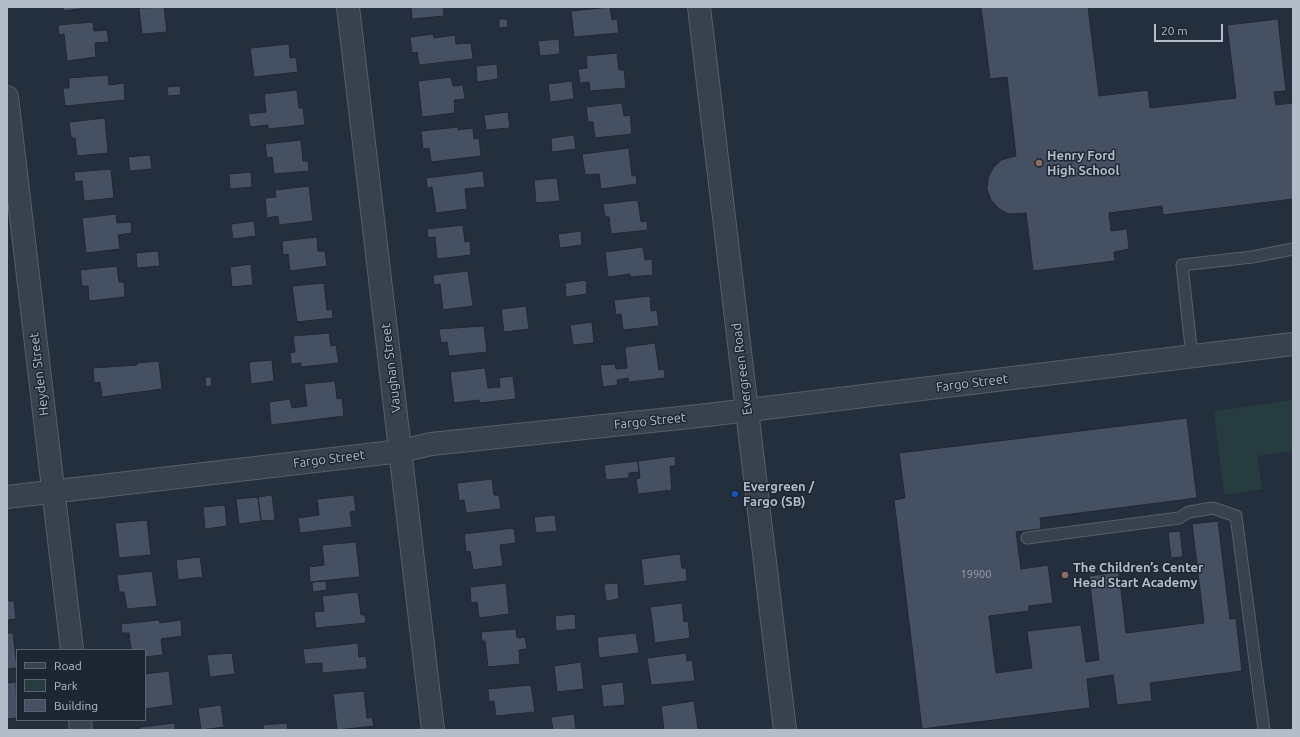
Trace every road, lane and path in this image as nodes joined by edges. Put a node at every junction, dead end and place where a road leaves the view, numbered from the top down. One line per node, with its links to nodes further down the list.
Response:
1 (348, 7): 8 (street, Vaughan Street)
2 (699, 7): 7 (street, Evergreen Road)
3 (7, 97): 9 (street, Heyden Street)
4 (1293, 249): 6 (lane)
5 (1293, 344): 6 (street, Fargo Street)
6 (1192, 356): 7 (street, Fargo Street)
7 (746, 410): 8 (street, Fargo Street); 14 (street, Evergreen Road)
8 (400, 451): 9 (street, Fargo Street); 13 (street, Vaughan Street)
9 (53, 492): 10 (street, Fargo Street); 12 (street, Heyden Street)
10 (7, 497)
11 (1027, 538): 15 (lane)
12 (72, 649)
13 (433, 730)
14 (784, 730)
15 (1264, 730)

